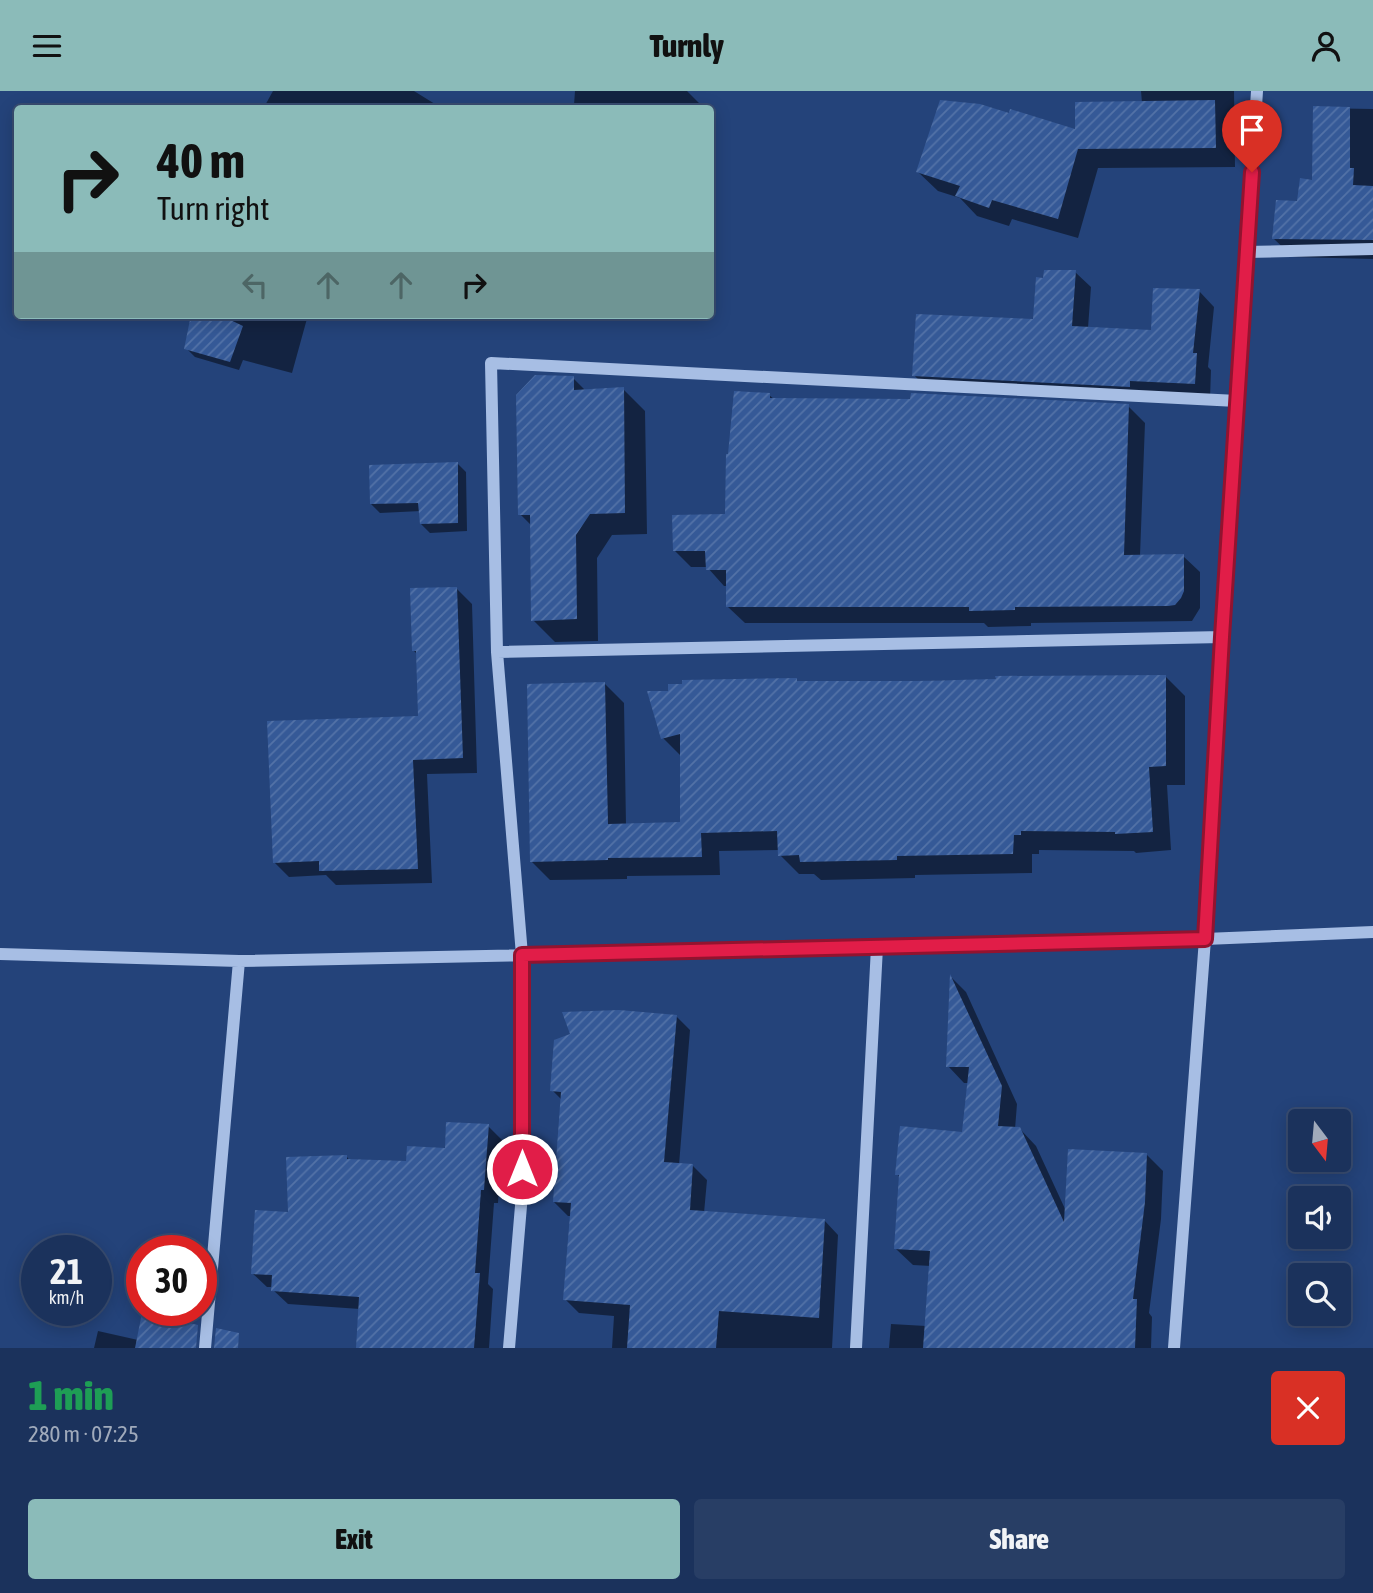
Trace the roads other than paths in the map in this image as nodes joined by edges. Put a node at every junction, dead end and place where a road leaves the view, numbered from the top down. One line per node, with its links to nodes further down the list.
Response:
1 (1257, 91): 3 (street)
2 (1373, 249): 3 (street)
3 (1246, 252): 4 (street)
4 (1237, 401): 5 (street); 6 (street)
5 (1222, 637): 6 (street); 8 (street)
6 (497, 652): 11 (street)
7 (1373, 932): 8 (street)
8 (1205, 939): 9 (street); 16 (street)
9 (877, 947): 11 (street); 15 (street)
10 (0, 954): 12 (street)
11 (522, 955): 12 (street); 14 (street)
12 (239, 961): 13 (street)
13 (205, 1348)
14 (509, 1348)
15 (856, 1348)
16 (1174, 1348)

